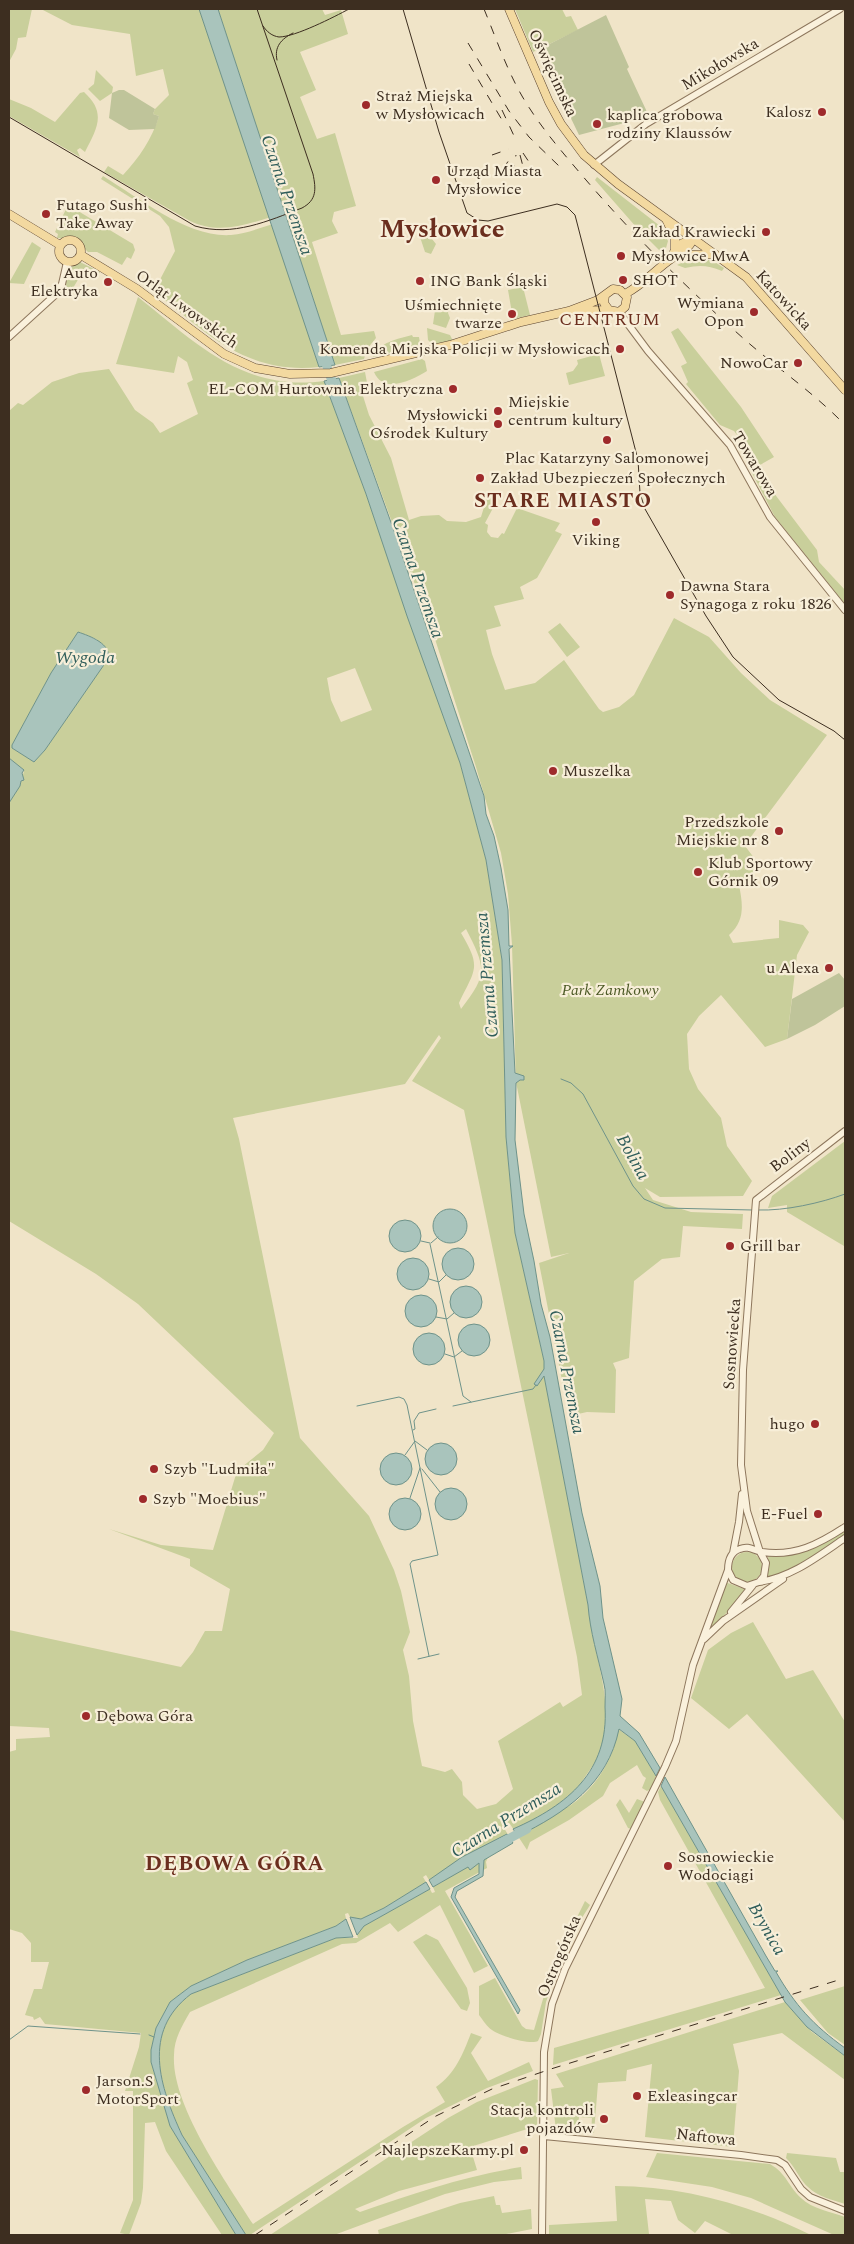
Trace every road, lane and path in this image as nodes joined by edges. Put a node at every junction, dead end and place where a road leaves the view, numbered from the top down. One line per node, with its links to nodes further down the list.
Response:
1 (508, 9): 3 (main road, Oświęcimska)
2 (840, 9): 3 (street, Mikołowska)
3 (594, 165): 5 (main road, Oświęcimska)
4 (9, 214): 7 (main road)
5 (664, 216): 6 (main road, Oświęcimska); 8 (main road)
6 (694, 238): 8 (main road); 10 (main road, Katowicka)
7 (60, 245): 9 (main road); 11 (main road)
8 (678, 252): 10 (main road); 12 (main road)
9 (80, 255): 11 (main road); 15 (main road, Orląt Lwowskich)
10 (717, 255): 18 (main road, Katowicka)
11 (66, 262): 17 (street)
12 (625, 294): 13 (main road); 16 (main road)
13 (605, 295): 14 (main road); 15 (main road)
14 (609, 310): 15 (main road); 16 (main road)
15 (569, 311)
16 (619, 312): 19 (street, Towarowa)
17 (9, 336)
18 (845, 390)
19 (845, 610)
20 (845, 1131): 21 (street, Boliny)
21 (755, 1204): 22 (street, Sosnowiecka)
22 (743, 1485): 25 (street, Sosnowiecka); 26 (street, Sosnowiecka)
23 (845, 1527): 25 (street)
24 (845, 1538): 28 (street)
25 (760, 1552): 26 (street); 29 (street, Sosnowiecka)
26 (732, 1554): 27 (street, Sosnowiecka)
27 (728, 1570): 29 (street); 31 (street, Sosnowiecka)
28 (795, 1571): 29 (street); 30 (street)
29 (756, 1584): 30 (street, Sosnowiecka)
30 (723, 1621): 31 (street, Sosnowiecka)
31 (702, 1641): 32 (street, Sosnowiecka)
32 (666, 1766): 33 (street, Ostrogórska)
33 (544, 2136): 34 (street, Naftowa); 35 (street, Ostrogórska)
34 (845, 2211)
35 (542, 2235)

